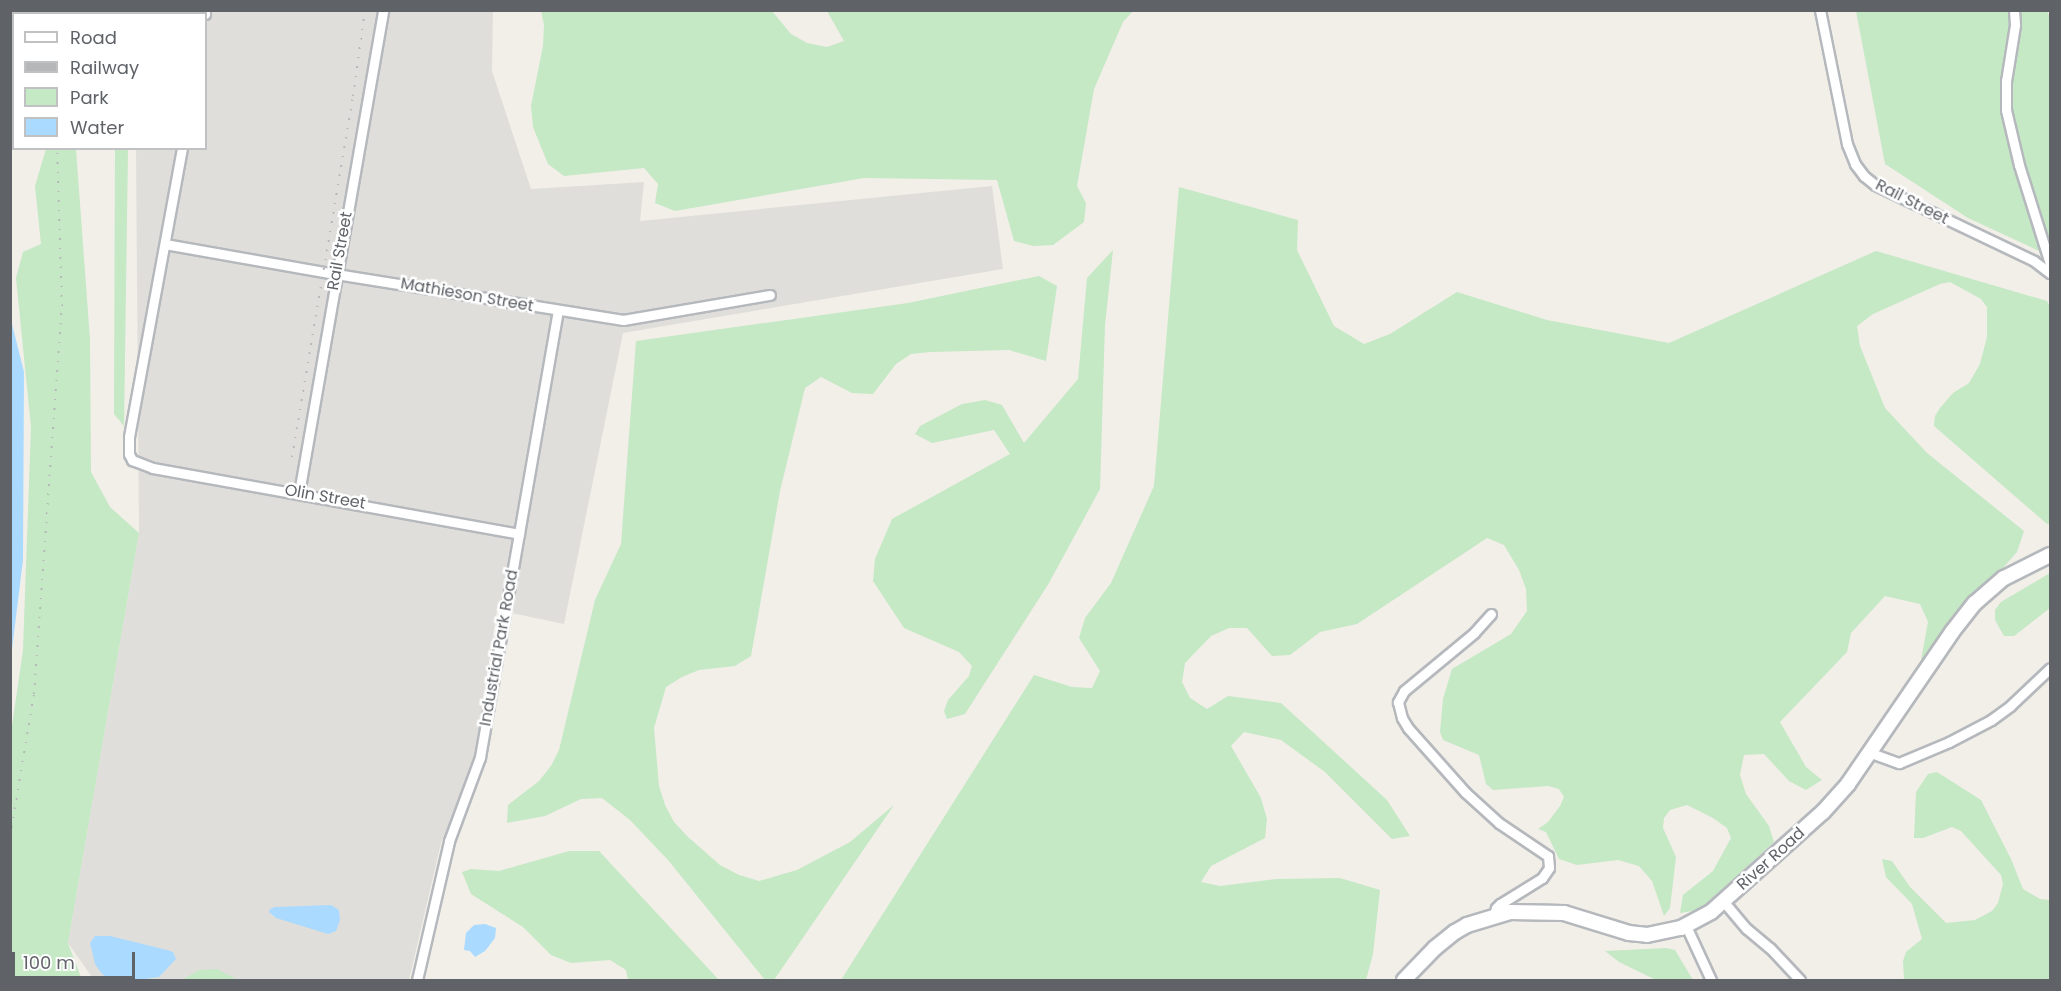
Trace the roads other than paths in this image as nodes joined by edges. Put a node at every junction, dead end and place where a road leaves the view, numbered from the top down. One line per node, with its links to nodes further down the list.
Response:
1 (383, 10): 8 (street, Rail Street)
2 (1820, 10): 7 (street, Rail Street)
3 (2014, 10): 6 (street)
4 (182, 150): 5 (street)
5 (165, 244): 8 (street, Mathieson Street); 11 (street, Olin Street)
6 (2050, 264)
7 (2050, 273)
8 (336, 274): 10 (street, Mathieson Street); 11 (street, Rail Street)
9 (770, 295): 10 (street, Mathieson Street)
10 (558, 311): 12 (street, Industrial Park Road)
11 (299, 493): 12 (street, Olin Street)
12 (519, 534): 20 (street, Industrial Park Road)
13 (2050, 555): 16 (street, River Road)
14 (1491, 614): 18 (street)
15 (2050, 668): 16 (street)
16 (1871, 753): 17 (street, River Road)
17 (1724, 902): 19 (street, River Road); 23 (street)
18 (1494, 916): 19 (street, River Road); 21 (street, River Road)
19 (1686, 926): 22 (street)
20 (417, 981)
21 (1404, 981)
22 (1711, 981)
23 (1800, 981)

